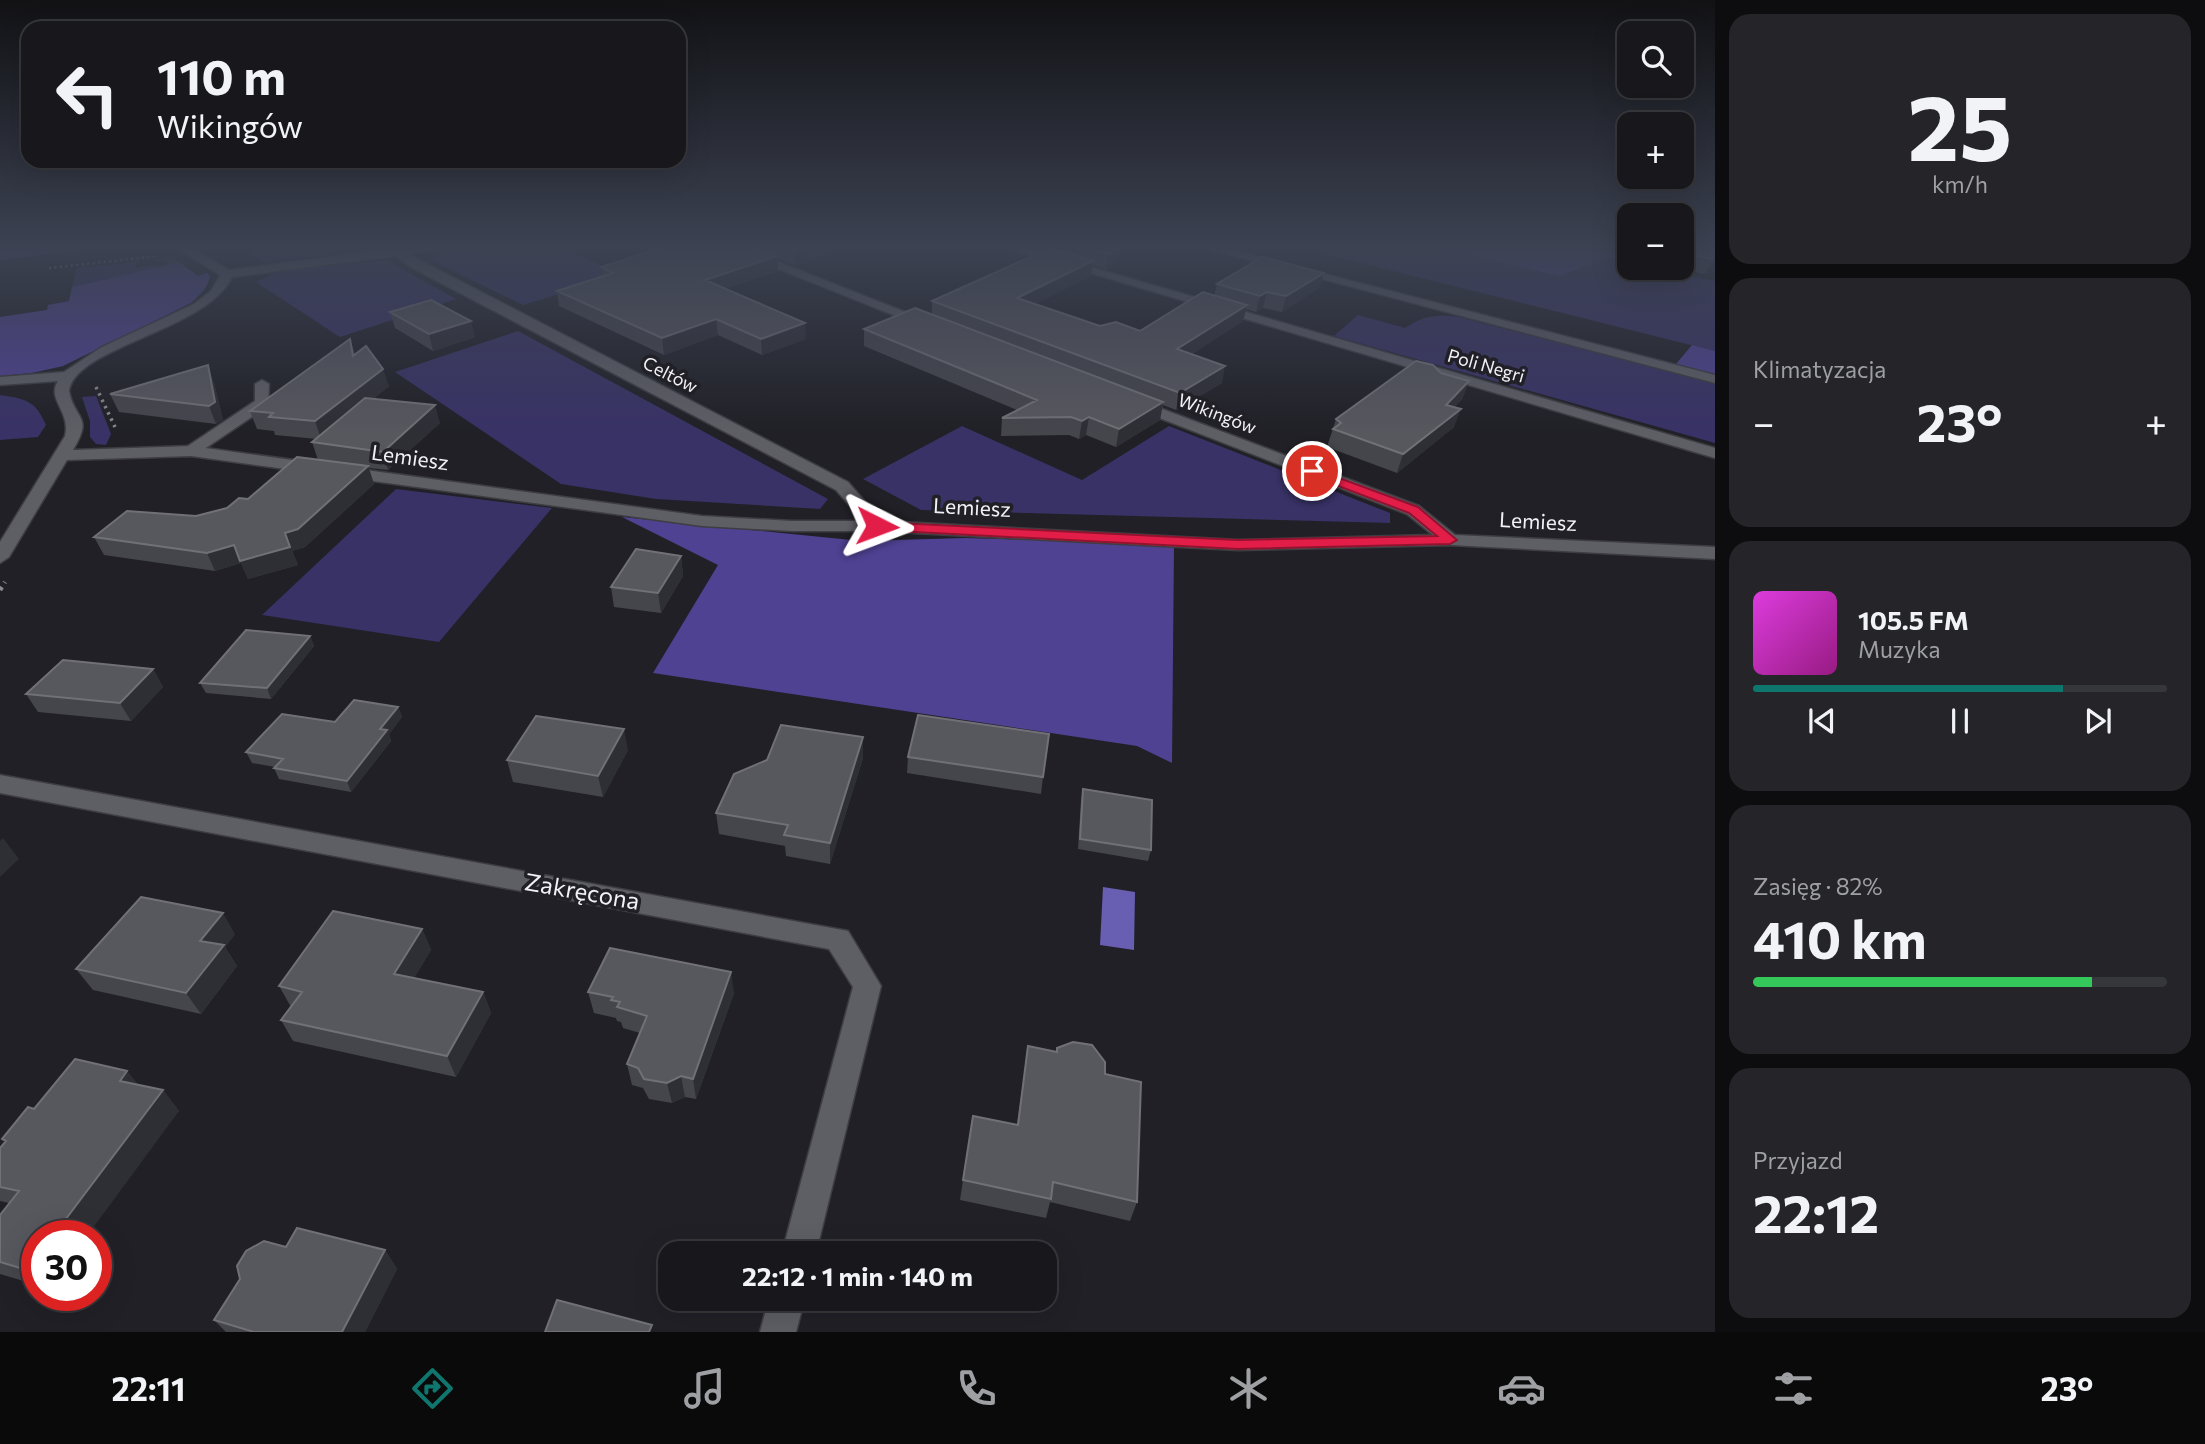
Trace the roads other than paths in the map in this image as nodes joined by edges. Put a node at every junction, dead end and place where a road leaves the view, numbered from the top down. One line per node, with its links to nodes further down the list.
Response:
1 (193, 308): 7 (street)
2 (499, 308): 15 (street, Celtów)
3 (888, 308): 6 (street)
4 (1218, 308): 13 (street, Poli Negri)
5 (1442, 308): 8 (street)
6 (947, 331)
7 (69, 376): 9 (street); 14 (street)
8 (1715, 379)
9 (0, 381)
10 (262, 384): 12 (street)
11 (1115, 396): 16 (street, Wikingów)
12 (191, 451): 14 (street, Lemiesz); 15 (street, Lemiesz)
13 (1715, 453)
14 (63, 455): 18 (street)
15 (877, 526): 16 (street, Lemiesz)
16 (1450, 540): 17 (street, Lemiesz)
17 (1715, 553)
18 (0, 557)
19 (0, 785): 20 (street, Zakręcona)
20 (802, 1241)
21 (784, 1311): 22 (street)
22 (778, 1332)

